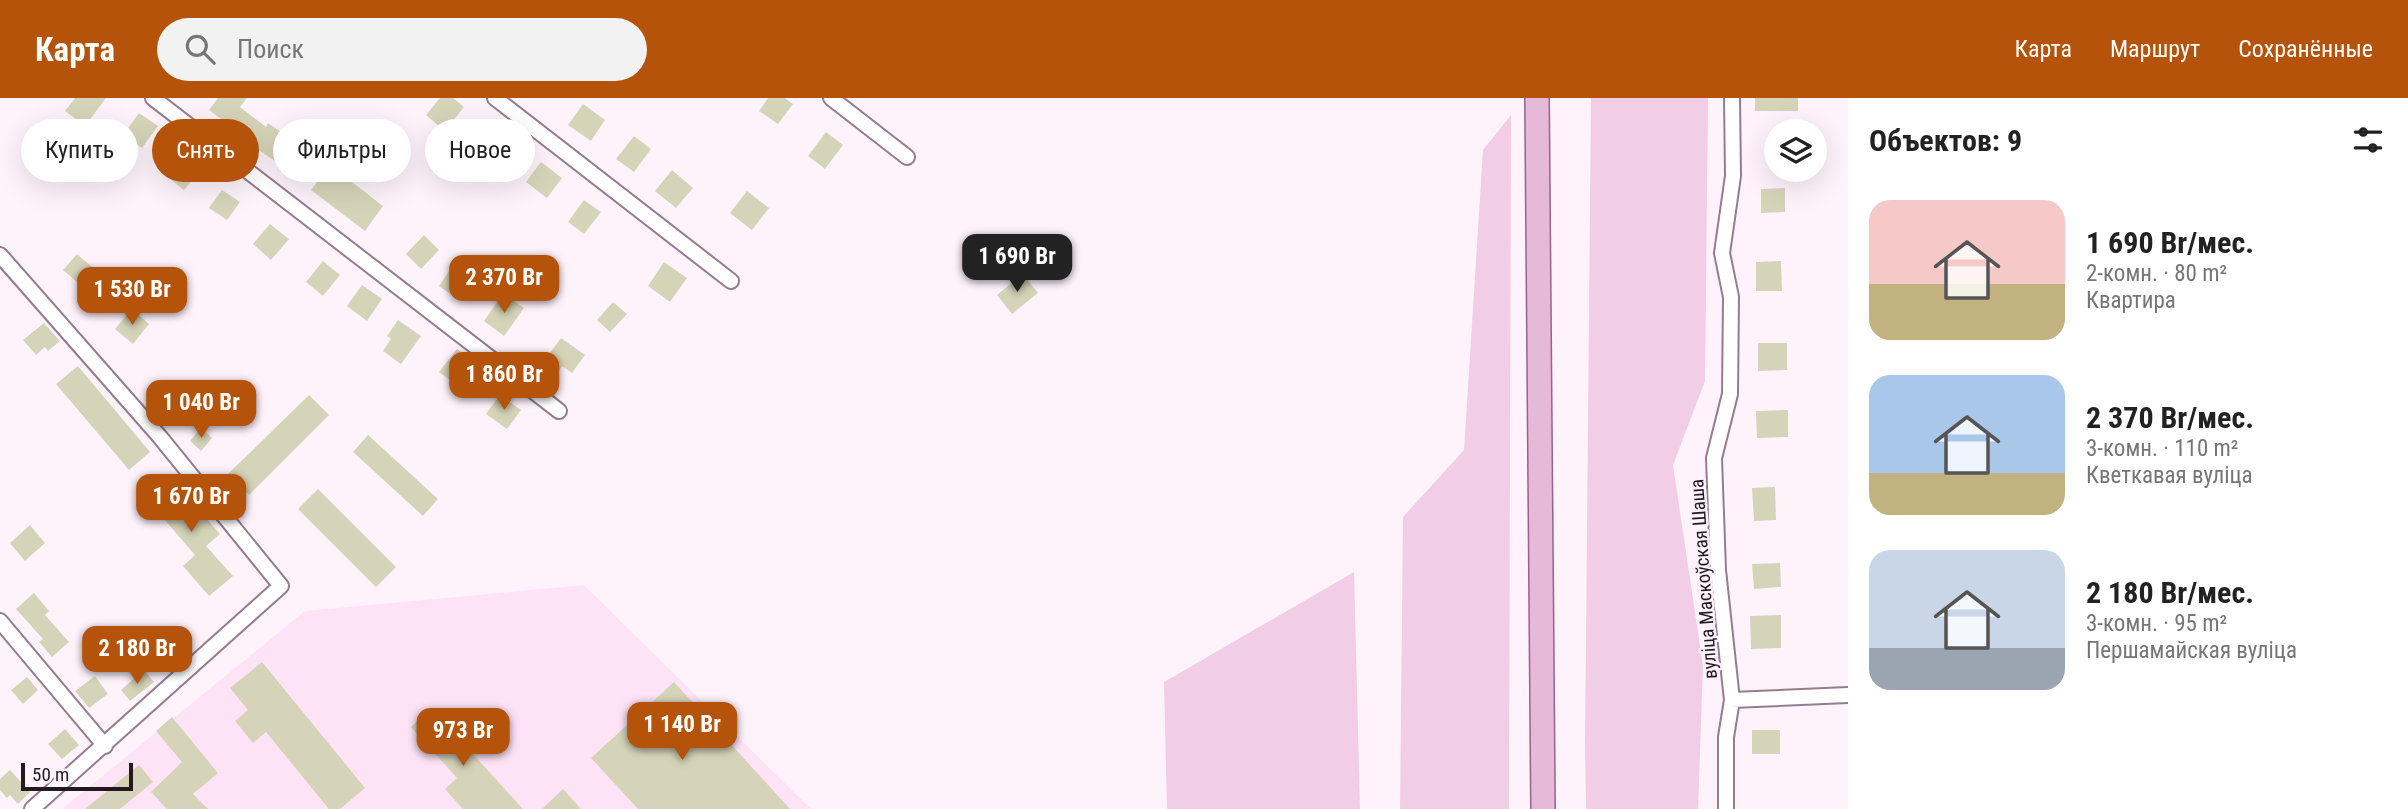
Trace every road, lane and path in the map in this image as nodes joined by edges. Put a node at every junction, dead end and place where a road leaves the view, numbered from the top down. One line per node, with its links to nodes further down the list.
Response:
1 (153, 98): 9 (street)
2 (495, 98): 8 (street)
3 (831, 98): 6 (street)
4 (1536, 98): 15 (main road)
5 (1732, 98): 12 (street, вуліца Маскоўская Шаша)
6 (907, 157)
7 (0, 255): 13 (street)
8 (731, 281)
9 (559, 411)
10 (0, 621): 13 (street)
11 (1848, 695): 12 (street)
12 (1732, 700): 16 (street, вуліца Маскоўская Шаша)
13 (105, 746): 14 (street)
14 (32, 809)
15 (1543, 809)
16 (1726, 809)

